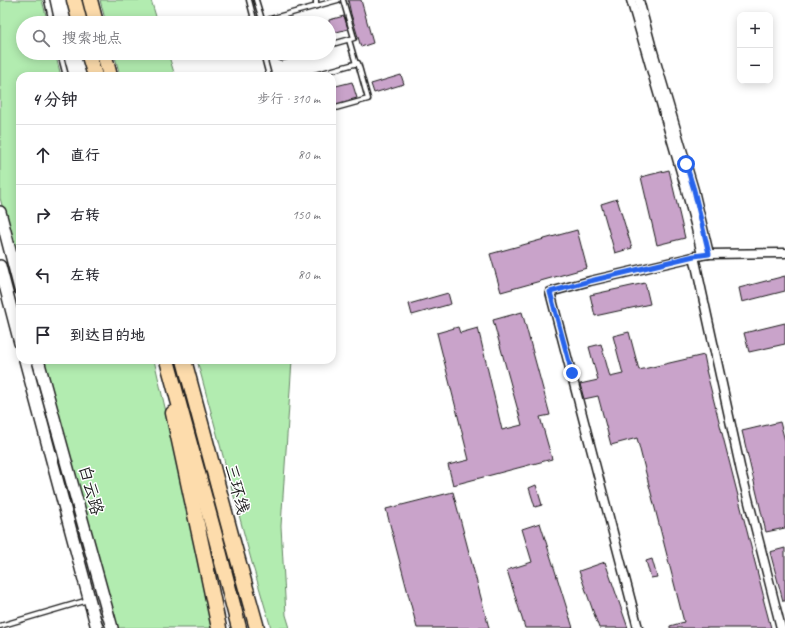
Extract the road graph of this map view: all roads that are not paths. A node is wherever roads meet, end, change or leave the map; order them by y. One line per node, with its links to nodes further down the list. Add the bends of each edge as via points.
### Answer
1 (47, 0): 12 (lane)
2 (74, 0): 13 (highway)
3 (90, 0): 14 (highway)
4 (249, 0): 15 (lane)
5 (256, 0): 16 (lane)
6 (316, 0): 11 (lane)
7 (338, 0): 11 (lane)
8 (343, 0): 18 (lane, via 354,38)
9 (631, 0): 33 (street, via 685,186)
10 (639, 0): 33 (street, via 694,190)
11 (316, 6): 17 (lane)
12 (50, 16)
13 (78, 16)
14 (94, 16)
15 (253, 16)
16 (261, 16)
17 (281, 16)
18 (349, 40): 19 (lane); 24 (lane)
19 (336, 43)
20 (62, 60): 25 (lane)
21 (90, 60): 26 (highway)
22 (106, 60): 27 (highway)
23 (265, 60): 28 (lane)
24 (356, 64): 29 (lane); 30 (lane, via 358,63 368,99)
25 (65, 72)
26 (94, 72)
27 (109, 72)
28 (268, 72)
29 (326, 72)
30 (336, 108)
31 (0, 212): 35 (street)
32 (785, 253): 33 (street)
33 (702, 255): 50 (street, via 550,292); 51 (street, via 741,471)
34 (0, 266): 36 (street)
35 (16, 274)
36 (16, 328)
37 (26, 364): 42 (street, 白云路)
38 (39, 364): 45 (street, 白云路)
39 (185, 364): 41 (highway, 三环线)
40 (169, 366): 46 (highway, via 173,416); 47 (highway, 三环线)
41 (233, 542): 48 (highway, 三环线); 49 (highway, via 247,565)
42 (89, 600): 43 (lane); 44 (street, 白云路)
43 (0, 626)
44 (97, 628)
45 (112, 628)
46 (219, 628)
47 (239, 628)
48 (257, 628)
49 (266, 628)
50 (638, 628)
51 (781, 628)

